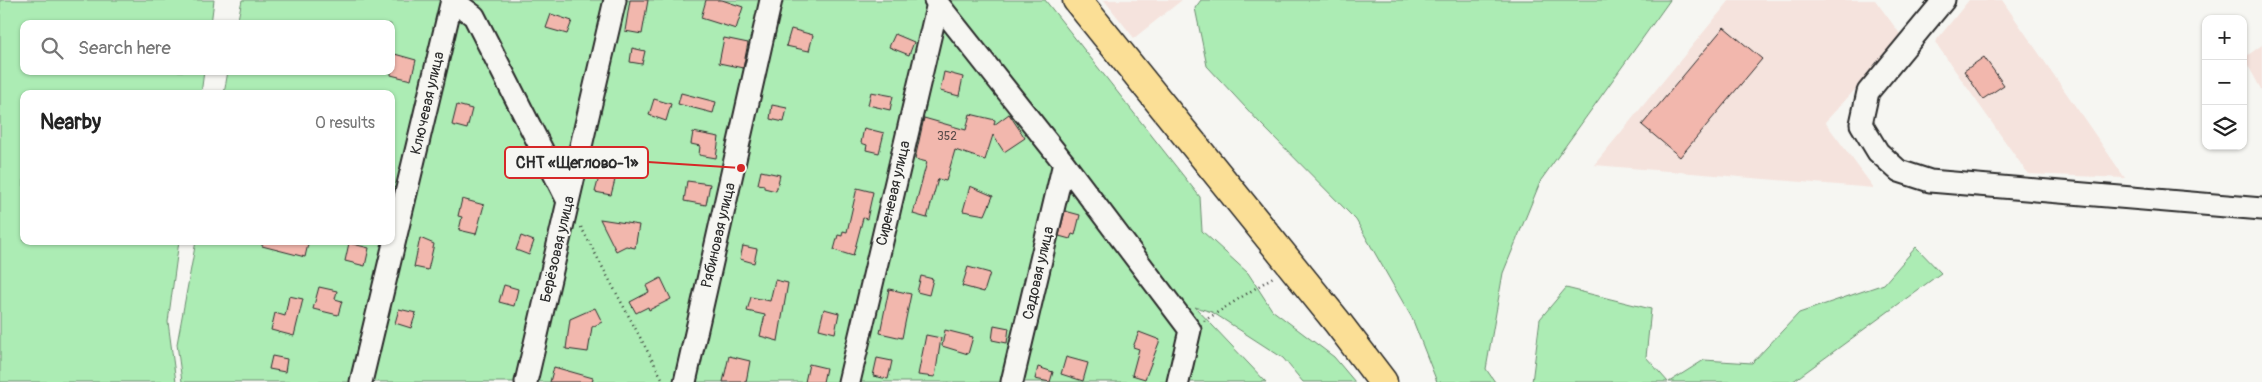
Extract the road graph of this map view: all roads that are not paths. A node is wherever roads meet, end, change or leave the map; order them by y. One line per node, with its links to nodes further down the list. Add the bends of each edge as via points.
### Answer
1 (452, 0): 8 (street, via 474,16); 10 (street, Ключевая улица)
2 (614, 0): 8 (street, Берёзовая улица)
3 (771, 0): 14 (street, Рябиновая улица)
4 (1077, 0): 18 (main road)
5 (1944, 0): 9 (street, via 1868,92 1861,124 1878,152 1899,171 1930,181)
6 (936, 2): 7 (street); 15 (street, Сиреневая улица)
7 (1064, 164): 16 (street, Садовая улица); 17 (street, via 1190,330)
8 (568, 201): 13 (street, Берёзовая улица)
9 (2262, 209)
10 (395, 239)
11 (394, 245): 12 (street, Ключевая улица)
12 (361, 382)
13 (526, 382)
14 (685, 382)
15 (849, 382)
16 (1012, 382)
17 (1178, 382)
18 (1382, 382)

